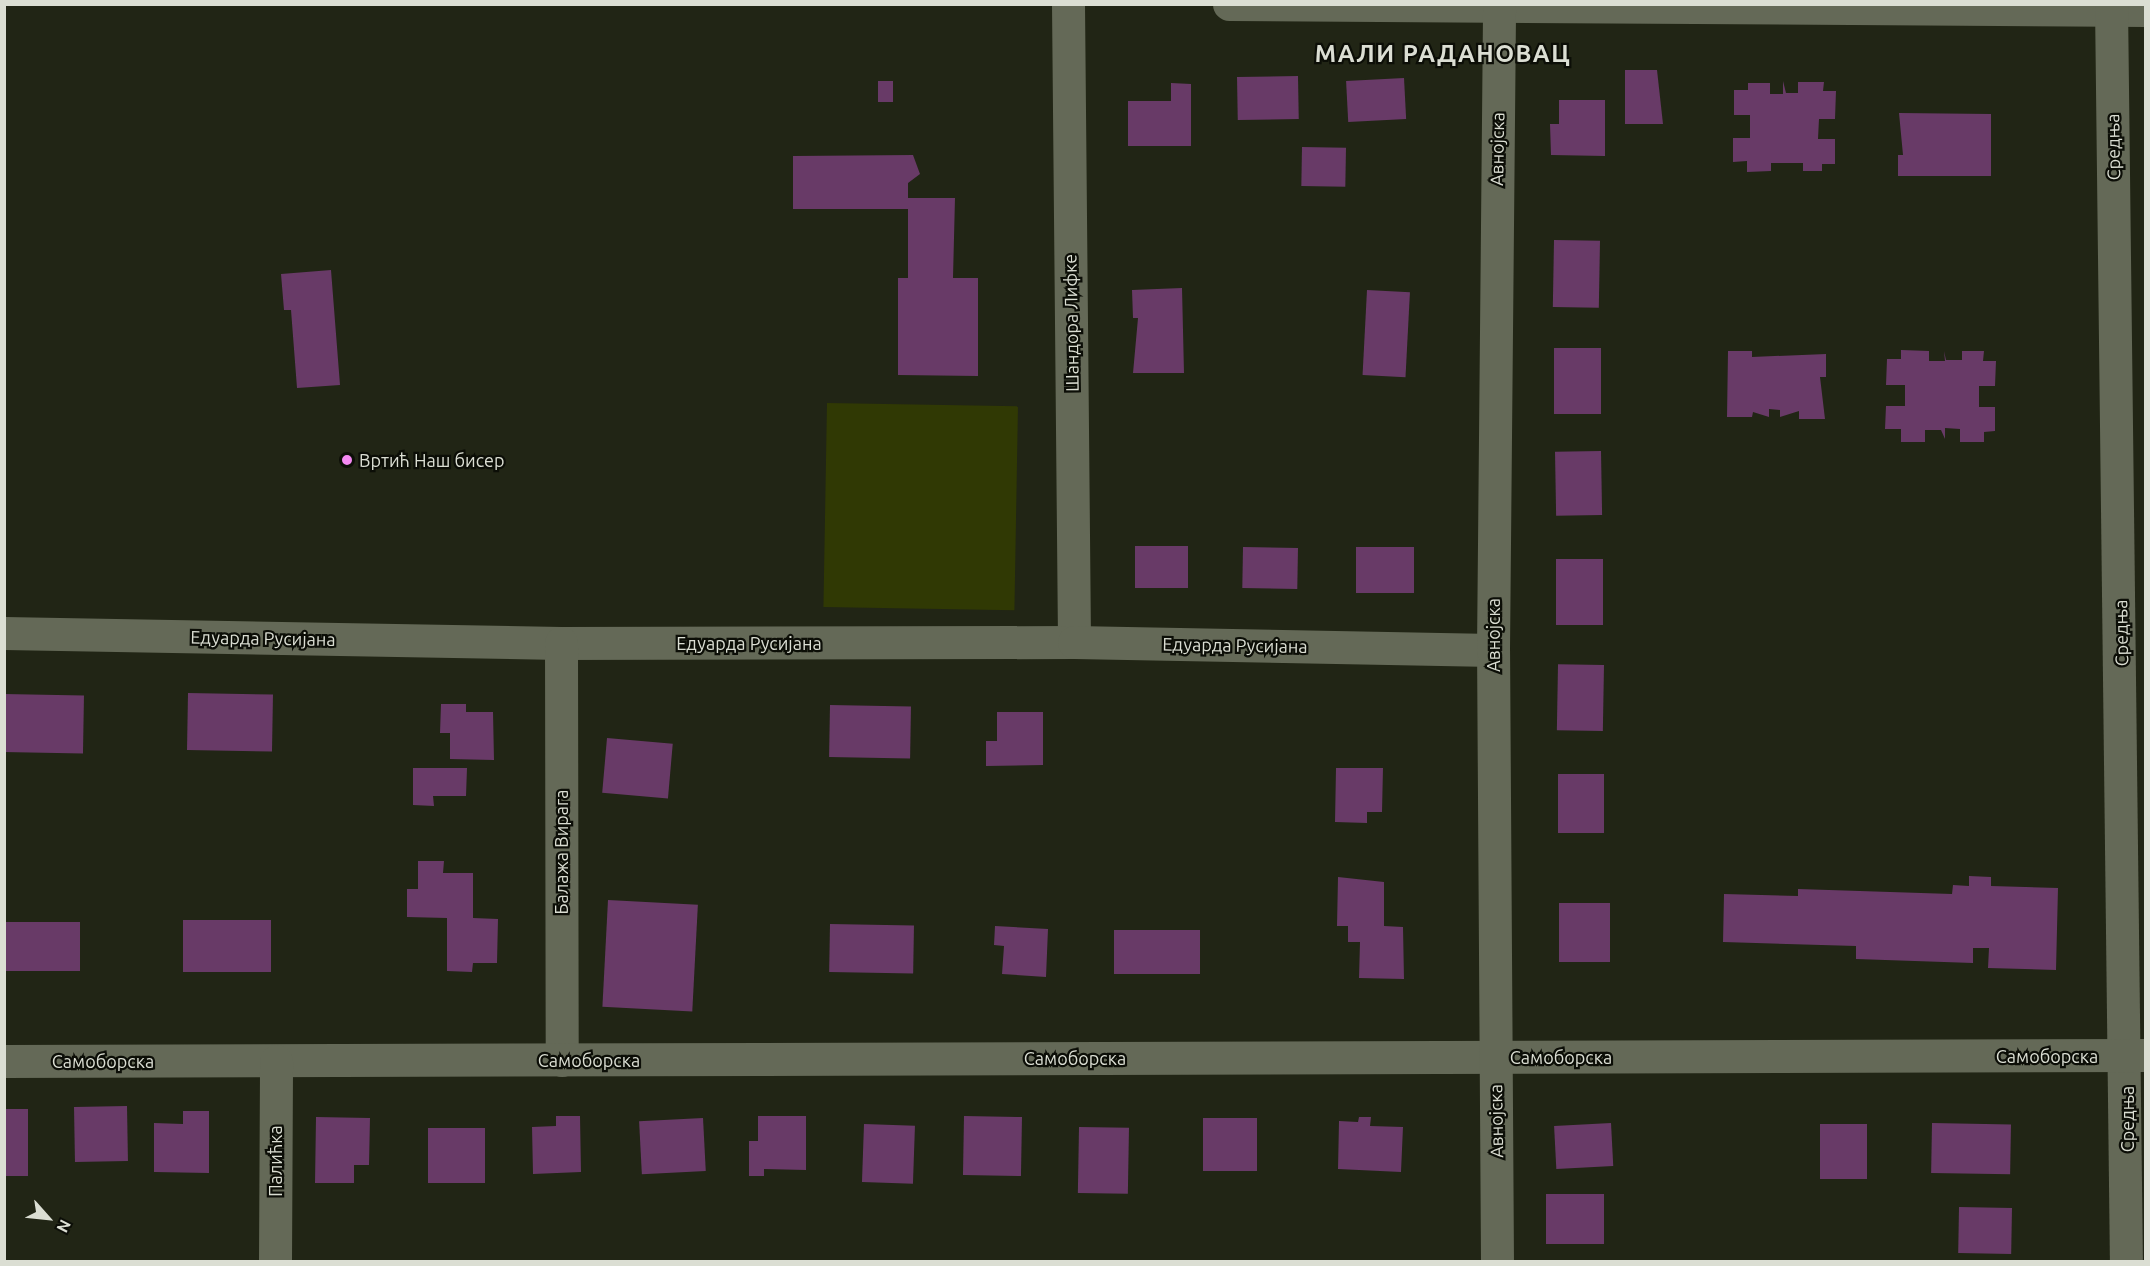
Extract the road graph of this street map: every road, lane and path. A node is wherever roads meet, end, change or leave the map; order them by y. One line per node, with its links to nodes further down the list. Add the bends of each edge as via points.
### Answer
1 (1068, 4): 7 (street, Шандора Лифке)
2 (1229, 4): 4 (street)
3 (2111, 7): 4 (street); 5 (street); 10 (street, Средња)
4 (1499, 9): 9 (street, Авнојска)
5 (2145, 10)
6 (4, 633): 8 (street, Едуарда Русијана)
7 (1074, 642): 8 (street, Едуарда Русијана); 9 (street, Едуарда Русијана)
8 (561, 643): 12 (street, Балажа Вирага)
9 (1493, 650): 11 (street, Авнојска)
10 (2136, 1055): 11 (street, Самоборска); 17 (street, Средња)
11 (1495, 1057): 12 (street, Самоборска); 16 (street, Авнојска)
12 (562, 1060): 14 (street, Самоборска)
13 (4, 1061): 14 (street, Самоборска)
14 (276, 1061): 15 (street, Палићка)
15 (275, 1262)
16 (1497, 1262)
17 (2126, 1262)

